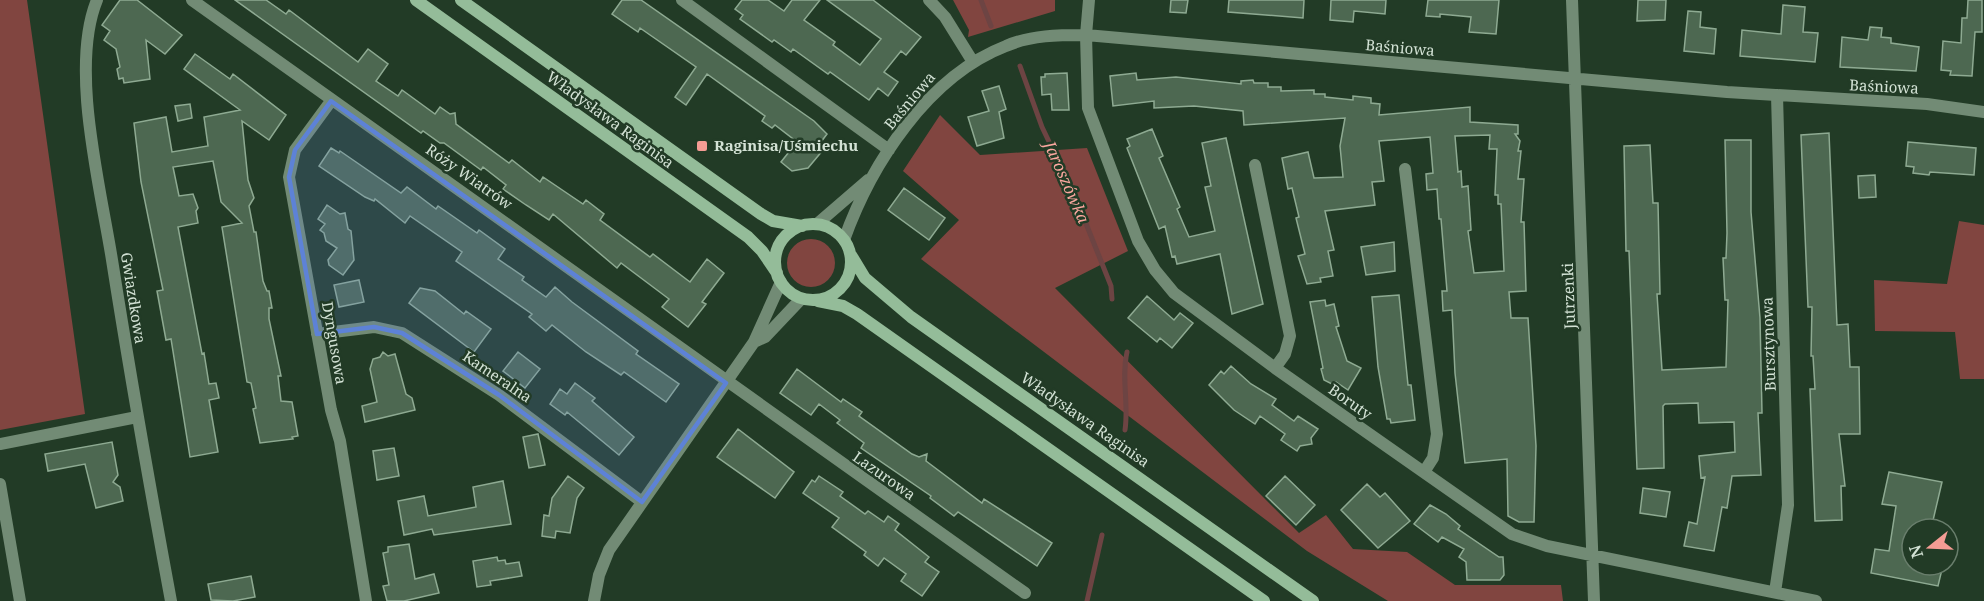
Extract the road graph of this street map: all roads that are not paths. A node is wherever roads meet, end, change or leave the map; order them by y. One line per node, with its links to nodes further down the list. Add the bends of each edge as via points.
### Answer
1 (97, 0): 30 (street, Gwiazdkowa, via 88,37 91,122)
2 (192, 0): 13 (street, Róży Wiatrów)
3 (416, 0): 23 (main road, Władysława Raginisa, via 748,237)
4 (461, 0): 20 (main road, Władysława Raginisa, via 761,214 773,221)
5 (682, 0): 15 (street)
6 (929, 0): 10 (street, via 945,17)
7 (1089, 0): 9 (street, Boruty)
8 (1572, 0): 11 (street, Jutrzenki)
9 (1086, 35): 10 (street, Baśniowa, via 1026,39); 11 (street, Baśniowa); 28 (street, Boruty, via 1088,108 1138,241 1174,293)
10 (973, 62): 15 (street, Baśniowa, via 932,94)
11 (1576, 78): 12 (street, Baśniowa); 35 (street, Jutrzenki)
12 (1777, 95): 14 (street, Baśniowa); 36 (street, Bursztynowa, via 1788,505)
13 (331, 101): 26 (street, Dyngusowa, via 296,150 289,177); 29 (street, Róży Wiatrów, via 466,192)
14 (1984, 111)
15 (890, 150): 18 (street, Baśniowa)
16 (1256, 165): 28 (street, via 1290,336 1285,354)
17 (1405, 169): 32 (street, via 1437,434 1433,458)
18 (871, 177): 19 (street, Baśniowa); 21 (street, Baśniowa)
19 (817, 224): 20 (main road); 21 (main road, via 837,232)
20 (802, 226): 23 (main road, via 782,241 776,256)
21 (844, 240): 22 (main road)
22 (851, 255): 25 (main road, via 850,273 842,289); 44 (main road, Władysława Raginisa, via 865,278 911,317)
23 (779, 278): 24 (main road); 27 (street)
24 (801, 299): 25 (main road); 27 (street, via 765,337)
25 (818, 301): 43 (main road, via 843,306 857,314)
26 (317, 334): 34 (street, Kameralna, via 374,327 402,333 499,395); 41 (street, Dyngusowa, via 340,441)
27 (754, 342): 29 (street)
28 (1275, 368): 32 (street, Boruty)
29 (726, 383): 34 (street); 37 (street, Lazurowa)
30 (137, 417): 31 (street); 40 (street, Gwiazdkowa)
31 (0, 444)
32 (1424, 472): 35 (street, Boruty, via 1512,534)
33 (0, 484): 39 (street)
34 (642, 502): 42 (street, via 609,550)
35 (1593, 556): 36 (street, Boruty); 38 (street, Jutrzenki)
36 (1775, 592): 45 (street, Boruty)
37 (1024, 593)
38 (1595, 598)
39 (20, 601)
40 (171, 601)
41 (366, 601)
42 (594, 601)
43 (1264, 601)
44 (1313, 601)
45 (1816, 601)

